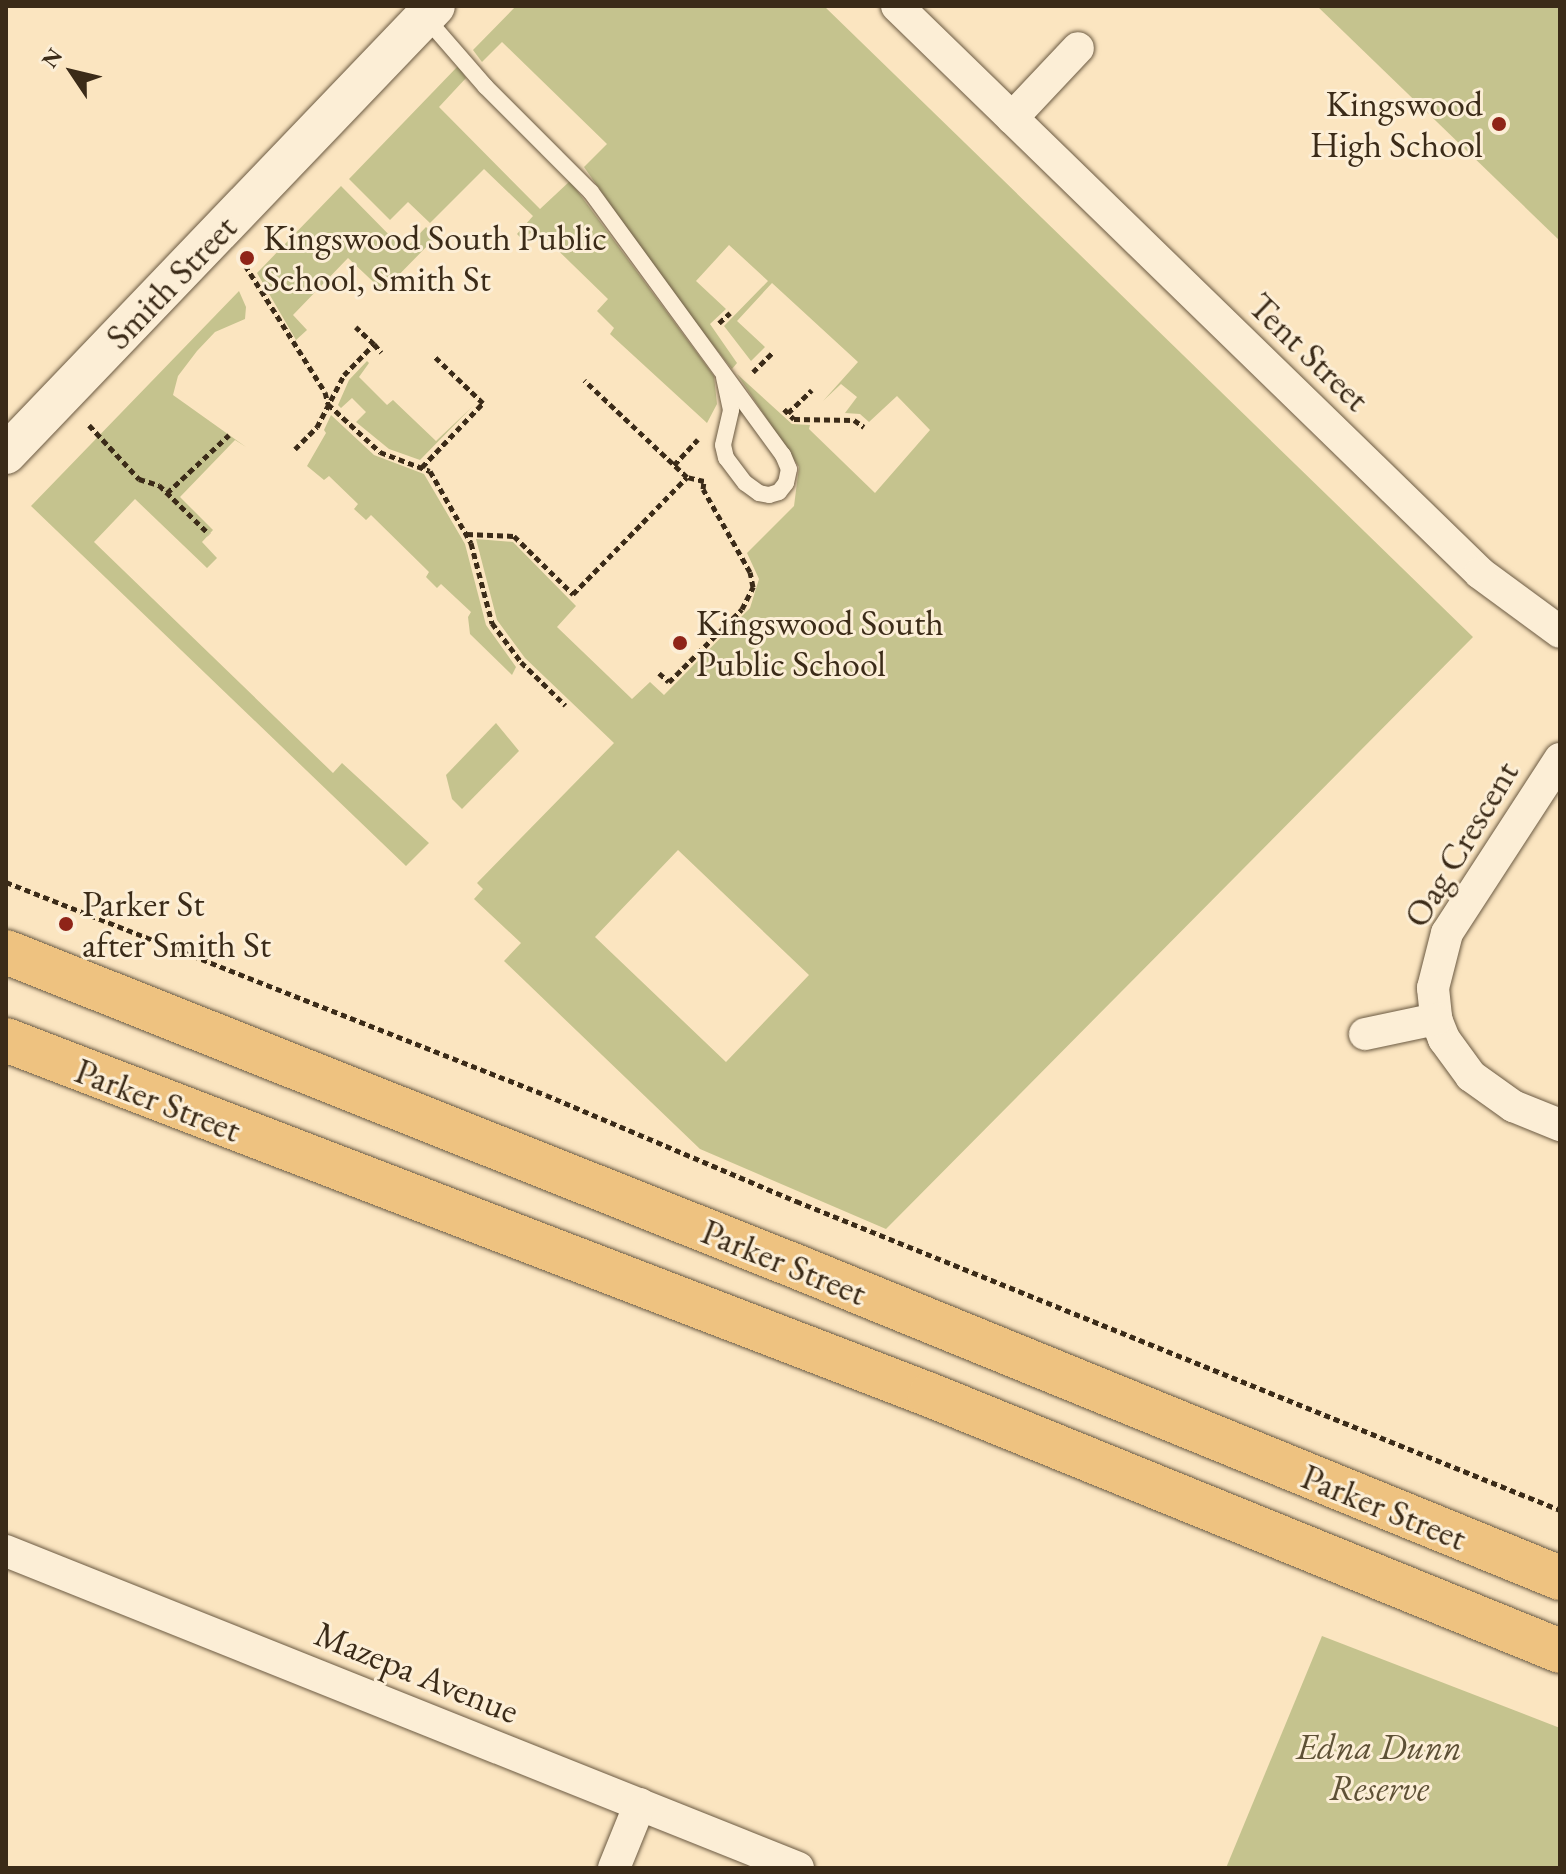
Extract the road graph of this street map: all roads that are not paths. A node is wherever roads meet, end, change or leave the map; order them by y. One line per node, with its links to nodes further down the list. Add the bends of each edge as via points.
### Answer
1 (897, 6): 4 (street, Tent Street)
2 (430, 12): 5 (lane, via 486,87 591,192); 6 (street, Smith Street)
3 (1078, 48): 4 (street)
4 (1012, 118): 7 (street, Tent Street, via 1480,573)
5 (724, 377): 5 (lane, via 783,455 789,469 779,492 759,493 726,458 723,445 731,410)
6 (6, 454)
7 (1560, 632)
8 (1560, 759): 10 (street, Oag Crescent, via 1447,933 1433,988)
9 (6, 952): 15 (highway, Parker Street)
10 (1436, 1019): 11 (street); 13 (street, Oag Crescent, via 1458,1062 1484,1087 1513,1106)
11 (1365, 1034)
12 (6, 1040): 16 (highway, Parker Street, via 930,1395)
13 (1560, 1125)
14 (6, 1551): 17 (street, Mazepa Avenue)
15 (1560, 1578)
16 (1560, 1651)
17 (640, 1804): 18 (street); 19 (street, Mazepa Avenue)
18 (614, 1868)
19 (798, 1868)

